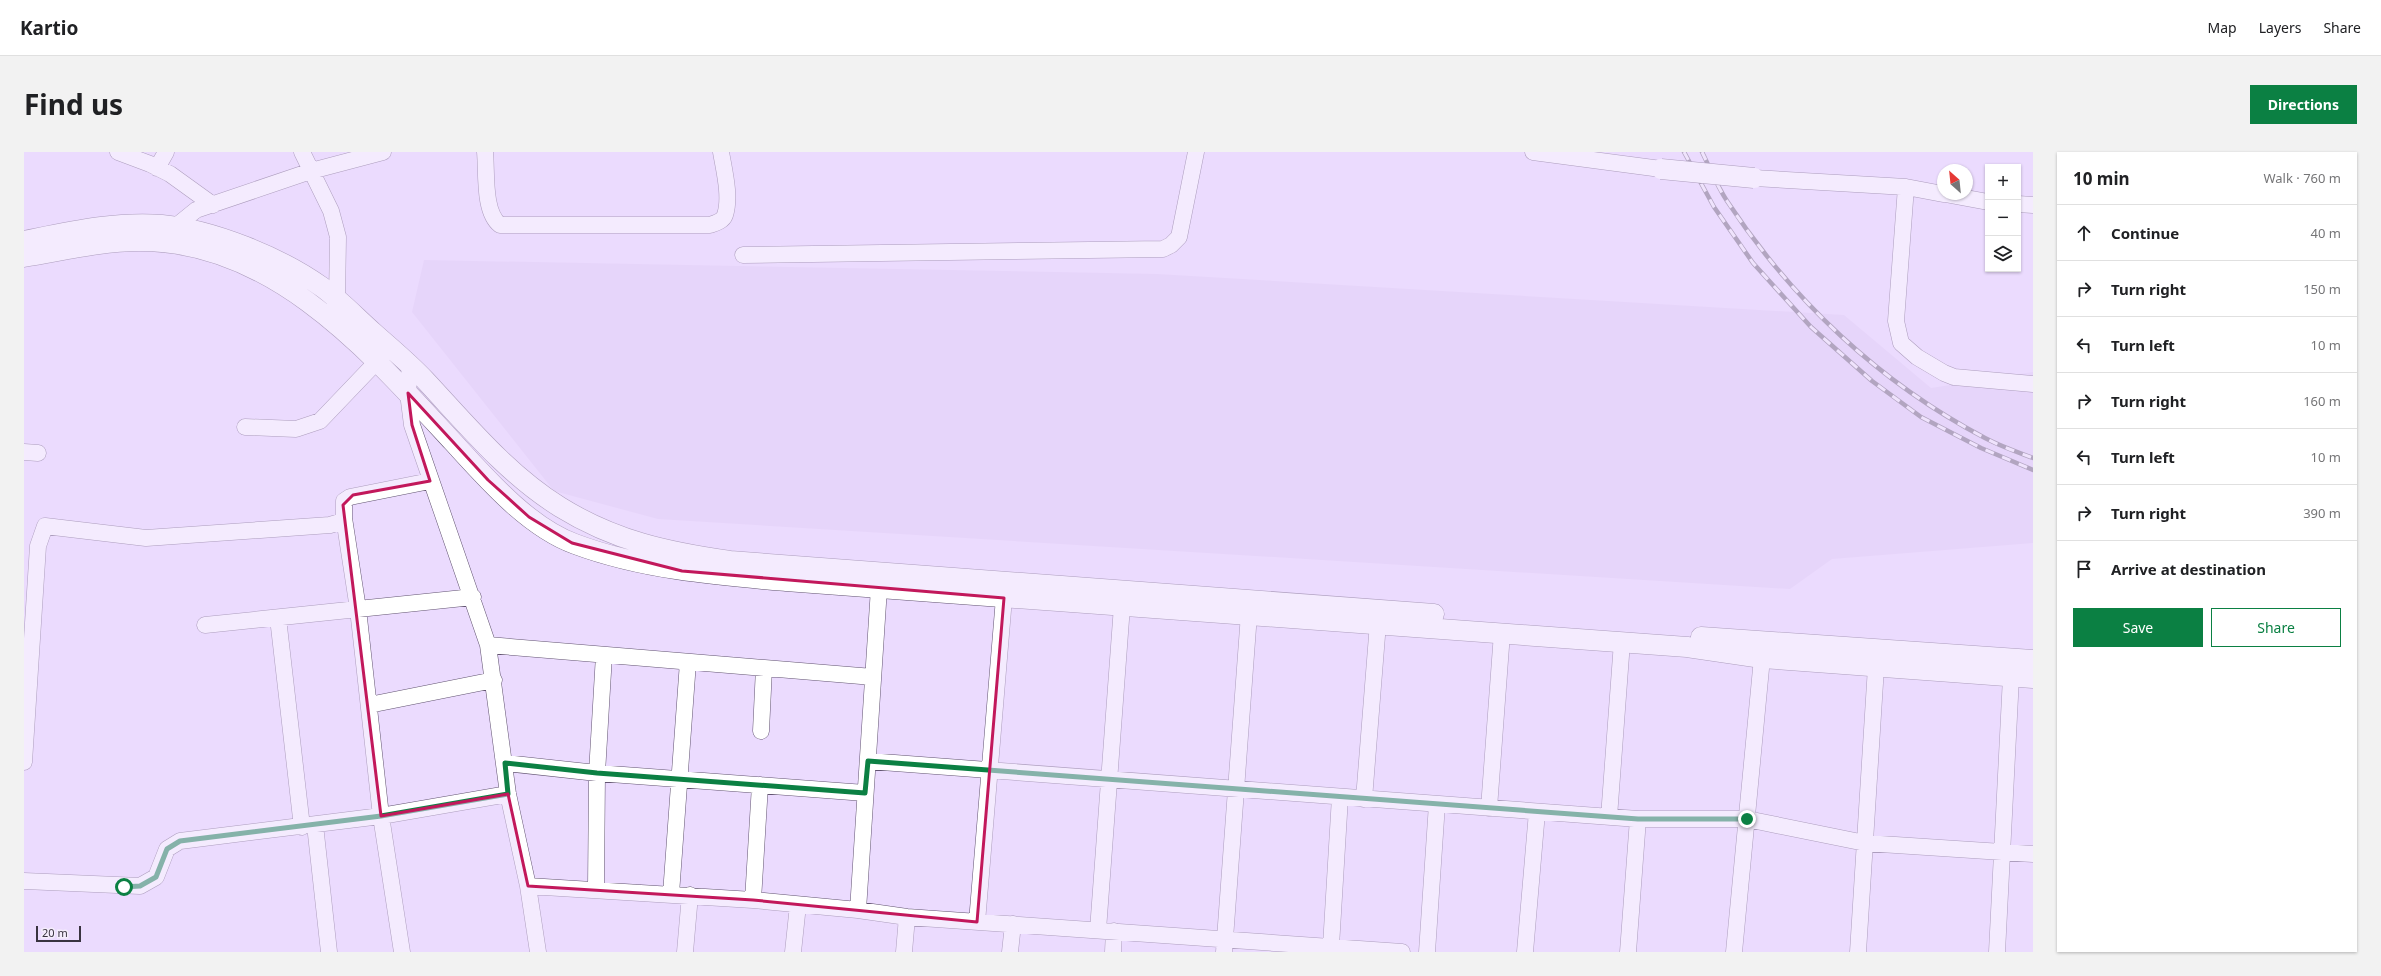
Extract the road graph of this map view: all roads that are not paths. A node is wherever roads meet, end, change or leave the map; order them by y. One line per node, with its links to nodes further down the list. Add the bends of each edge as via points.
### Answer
1 (118, 152): 9 (street)
2 (166, 152): 9 (street)
3 (302, 152): 11 (street)
4 (383, 152): 11 (street)
5 (485, 152): 6 (street, via 489,208 494,220 500,225 710,225 720,222 725,215 727,197)
6 (722, 152)
7 (1196, 152): 22 (street, via 1179,237 1171,245 1163,248)
8 (1533, 152): 10 (street)
9 (157, 168): 19 (street)
10 (1661, 169): 12 (street, bridge)
11 (311, 171): 19 (street); 24 (street, via 331,211 338,237)
12 (1754, 178): 13 (street)
13 (1906, 187): 14 (street); 29 (street, via 1896,321 1901,343 1917,357 1954,377)
14 (1937, 193)
15 (1973, 199): 16 (street)
16 (1985, 201)
17 (2021, 204): 18 (street)
18 (2033, 205)
19 (213, 206): 20 (street, via 196,210)
20 (171, 235): 21 (street, via 161,225 107,226); 23 (street); 24 (street, via 209,232 278,262 322,287); 25 (street, via 186,245 241,262 294,290)
21 (24, 241)
22 (743, 255)
23 (24, 257)
24 (337, 300): 25 (street); 26 (street)
25 (330, 319): 27 (street)
26 (390, 347): 27 (street); 28 (street)
27 (376, 362): 30 (street); 31 (street, via 320,421 296,429)
28 (410, 364): 30 (street); 49 (street, via 487,446 526,483 560,507 619,538 674,553 730,561)
29 (2033, 384)
30 (408, 393): 32 (street, via 412,426); 35 (street, via 494,486 529,517 572,543 682,571)
31 (245, 427)
32 (430, 481): 33 (street, via 350,497 344,501); 36 (street)
33 (344, 518): 34 (street, via 330,525 146,538 45,526); 39 (street)
34 (30, 580): 60 (street)
35 (879, 588): 37 (street); 53 (street)
36 (473, 597): 39 (street); 46 (street)
37 (1004, 598): 38 (street); 62 (street)
38 (1122, 606): 40 (street); 65 (street)
39 (358, 610): 41 (street); 57 (street)
40 (1249, 614): 42 (street); 67 (street)
41 (278, 618): 43 (street); 79 (street)
42 (1378, 623): 44 (street); 71 (street)
43 (205, 625)
44 (1502, 633): 45 (street); 73 (street)
45 (1622, 642): 48 (street, via 1687,647); 76 (street)
46 (488, 645): 47 (street); 56 (street)
47 (604, 655): 50 (street); 63 (street)
48 (1762, 658): 51 (street); 78 (street)
49 (2033, 660)
50 (688, 662): 52 (street); 64 (street)
51 (1876, 667): 54 (street); 80 (street)
52 (764, 668): 53 (street); 58 (street)
53 (873, 677): 59 (street)
54 (2011, 677): 55 (street); 81 (street)
55 (2033, 678)
56 (494, 680): 57 (street); 61 (street)
57 (369, 705): 75 (street)
58 (761, 731)
59 (868, 761): 62 (street); 68 (street)
60 (24, 762)
61 (505, 763): 63 (street); 69 (street)
62 (990, 770): 65 (street); 92 (street)
63 (597, 773): 64 (street); 85 (street)
64 (679, 779): 66 (street); 86 (street)
65 (1109, 779): 67 (street); 94 (street)
66 (760, 785): 68 (street); 88 (street)
67 (1236, 789): 70 (street); 95 (street)
68 (865, 793): 90 (street)
69 (508, 794): 75 (street); 84 (street)
70 (1340, 797): 71 (street); 96 (street)
71 (1364, 799): 72 (street)
72 (1437, 804): 73 (street); 106 (street)
73 (1489, 808): 74 (street)
74 (1537, 812): 76 (street); 107 (street)
75 (381, 816): 79 (street); 98 (street)
76 (1609, 817): 77 (street)
77 (1638, 819): 78 (street); 108 (street)
78 (1747, 819): 80 (street); 109 (street)
79 (309, 826): 83 (street, via 176,842 167,849 156,877 140,886); 97 (street)
80 (1864, 843): 81 (street); 110 (street)
81 (2002, 852): 82 (street); 111 (street)
82 (2033, 854)
83 (24, 881)
84 (528, 886): 85 (street); 99 (street)
85 (596, 888): 86 (street)
86 (671, 894): 87 (street)
87 (690, 895): 88 (street); 100 (street)
88 (753, 900): 89 (street)
89 (798, 905): 90 (street); 101 (street)
90 (858, 910): 91 (street)
91 (907, 917): 92 (street); 102 (street)
92 (977, 922): 93 (street)
93 (1013, 924): 94 (street); 103 (street)
94 (1106, 930): 95 (street); 104 (street)
95 (1225, 945): 96 (street)
96 (1318, 949): 105 (street)
97 (329, 952)
98 (402, 952)
99 (538, 952)
100 (685, 952)
101 (793, 952)
102 (904, 952)
103 (1010, 952)
104 (1112, 952)
105 (1402, 952)
106 (1427, 952)
107 (1525, 952)
108 (1628, 952)
109 (1734, 952)
110 (1858, 952)
111 (1997, 952)

